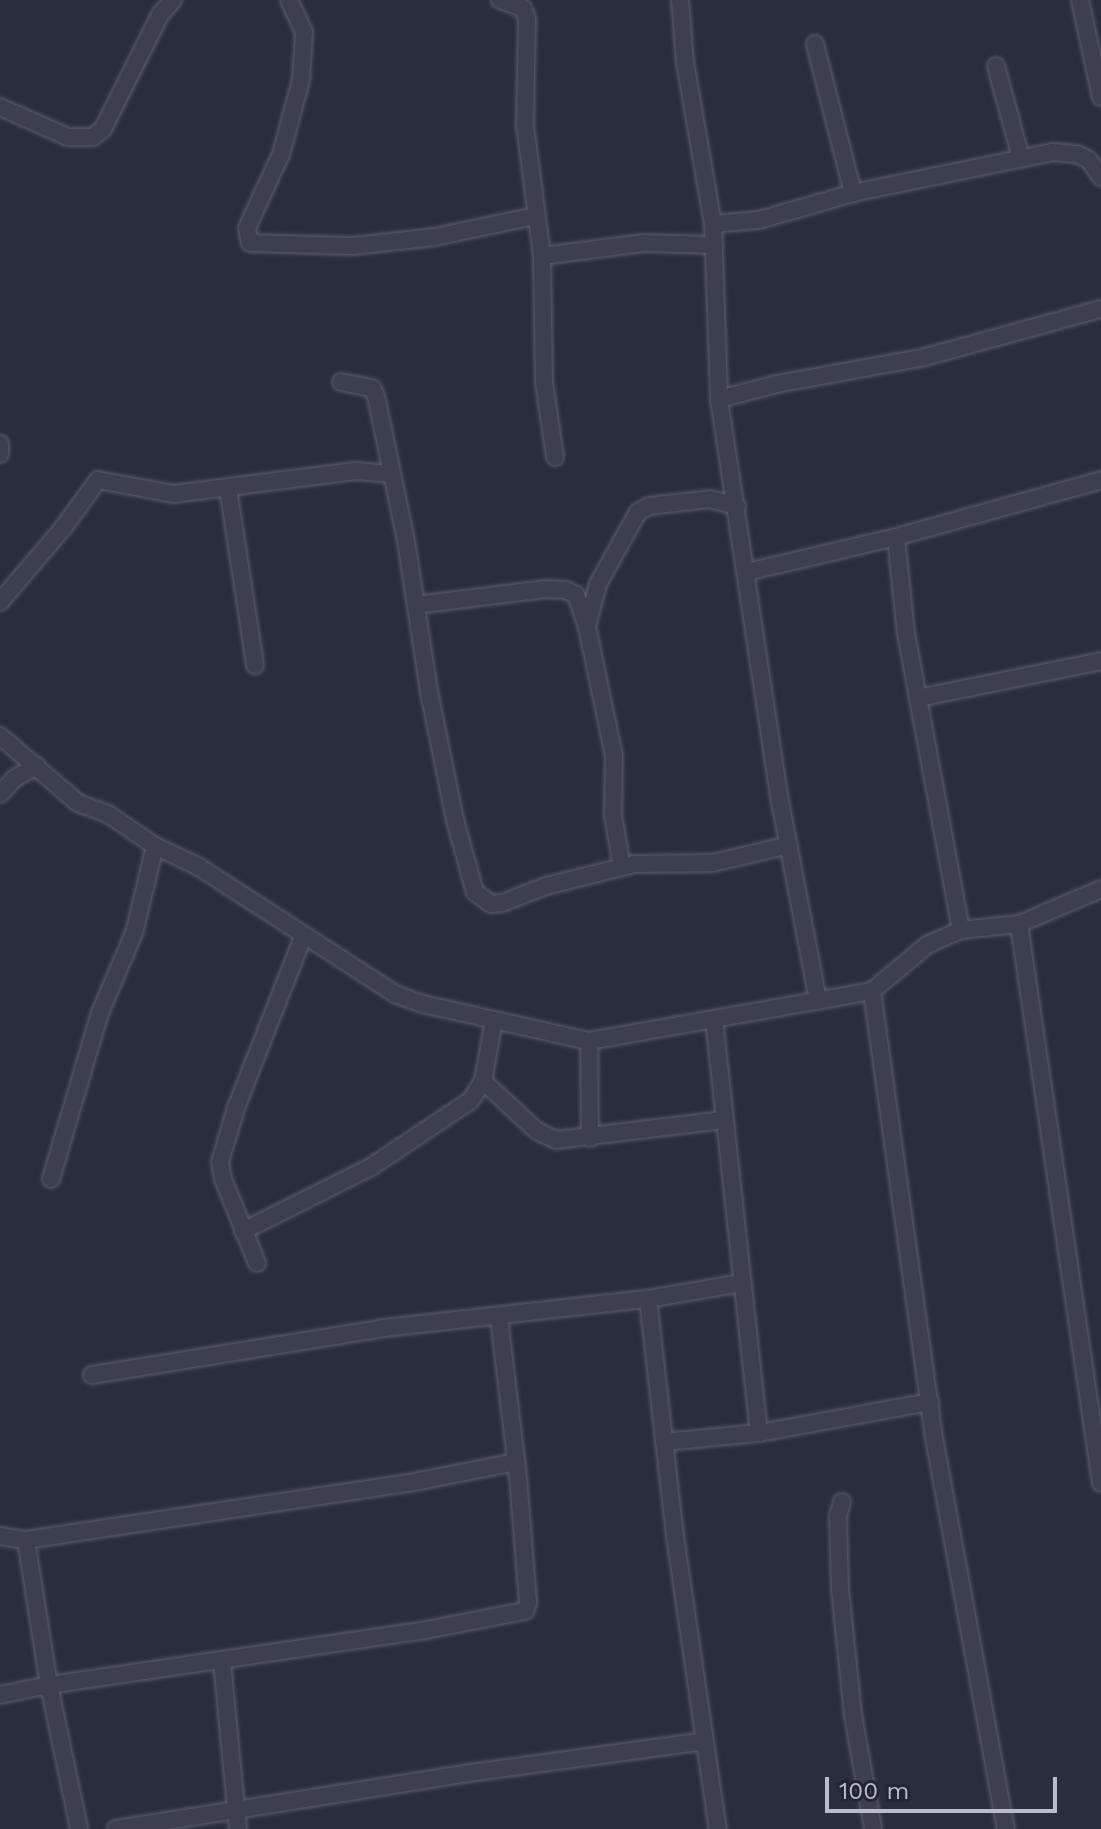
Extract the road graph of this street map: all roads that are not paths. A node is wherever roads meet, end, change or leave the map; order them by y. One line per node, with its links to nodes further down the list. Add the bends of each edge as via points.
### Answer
1 (173, 0): 9 (street, via 160,15 103,129 93,137 68,137)
2 (289, 0): 13 (street, via 304,32 301,80 281,154 247,228 250,243 353,246 435,237)
3 (500, 0): 13 (street, via 523,8 527,19 525,125)
4 (680, 0): 14 (street, via 685,62)
5 (1080, 0): 8 (street)
6 (815, 44): 12 (street)
7 (996, 66): 10 (street)
8 (1101, 97)
9 (0, 107)
10 (1021, 158): 11 (street, via 1077,154); 12 (street)
11 (1101, 177)
12 (853, 193): 14 (street, via 759,220)
13 (535, 216): 16 (street)
14 (713, 224): 15 (street)
15 (714, 245): 16 (street, via 643,243); 19 (street)
16 (542, 256): 22 (street, via 544,382)
17 (1101, 309): 19 (street, via 925,357)
18 (341, 382): 23 (street, via 372,388)
19 (719, 399): 25 (street)
20 (0, 444): 21 (street)
21 (0, 454)
22 (555, 457)
23 (389, 474): 26 (street, via 356,471); 32 (street)
24 (1101, 480): 29 (street)
25 (734, 483): 27 (street); 28 (street)
26 (228, 488): 31 (street, via 162,493 98,480); 35 (street)
27 (710, 499): 28 (street); 33 (street, via 638,512 598,584)
28 (737, 506): 30 (street)
29 (896, 537): 30 (street); 36 (street)
30 (747, 572): 40 (street)
31 (0, 602)
32 (416, 605): 33 (street, via 558,589 576,595); 42 (street, via 452,805 475,892 491,904 502,903)
33 (587, 627): 42 (street, via 614,756 613,815)
34 (1101, 661): 36 (street)
35 (255, 665)
36 (918, 698): 45 (street)
37 (0, 736): 38 (street)
38 (37, 766): 39 (street); 41 (street, via 78,803 124,823)
39 (0, 794)
40 (789, 845): 42 (street, via 713,863); 48 (street)
41 (155, 846): 46 (street, via 199,867); 55 (street, via 134,933 100,1013)
42 (622, 867)
43 (1101, 889): 44 (street)
44 (1019, 924): 45 (street); 66 (street)
45 (961, 930): 47 (street, via 927,945)
46 (303, 937): 50 (street, via 395,994); 56 (street, via 223,1146 221,1171)
47 (872, 991): 48 (street); 62 (street)
48 (818, 1000): 49 (street)
49 (714, 1019): 51 (street); 53 (street)
50 (494, 1020): 51 (street); 52 (street)
51 (589, 1041): 54 (street)
52 (483, 1081): 54 (street, via 546,1136); 56 (street, via 466,1105 371,1167)
53 (724, 1120): 54 (street); 58 (street)
54 (590, 1138)
55 (51, 1179)
56 (243, 1231): 57 (street)
57 (257, 1263)
58 (742, 1283): 59 (street); 63 (street)
59 (648, 1299): 60 (street); 64 (street)
60 (499, 1317): 61 (street, via 384,1328); 65 (street)
61 (92, 1375)
62 (930, 1402): 63 (street); 80 (street)
63 (759, 1433): 64 (street)
64 (664, 1442): 73 (street)
65 (516, 1462): 69 (street); 70 (street, via 525,1611)
66 (1101, 1483)
67 (842, 1502): 79 (street, via 840,1589 853,1715)
68 (0, 1536): 69 (street)
69 (26, 1540): 71 (street)
70 (222, 1662): 71 (street); 74 (street)
71 (49, 1685): 72 (street); 75 (street)
72 (0, 1695)
73 (705, 1741): 74 (street); 78 (street)
74 (234, 1810): 76 (street); 77 (street)
75 (79, 1829)
76 (116, 1829)
77 (238, 1829)
78 (718, 1829)
79 (873, 1829)
80 (1006, 1829)

